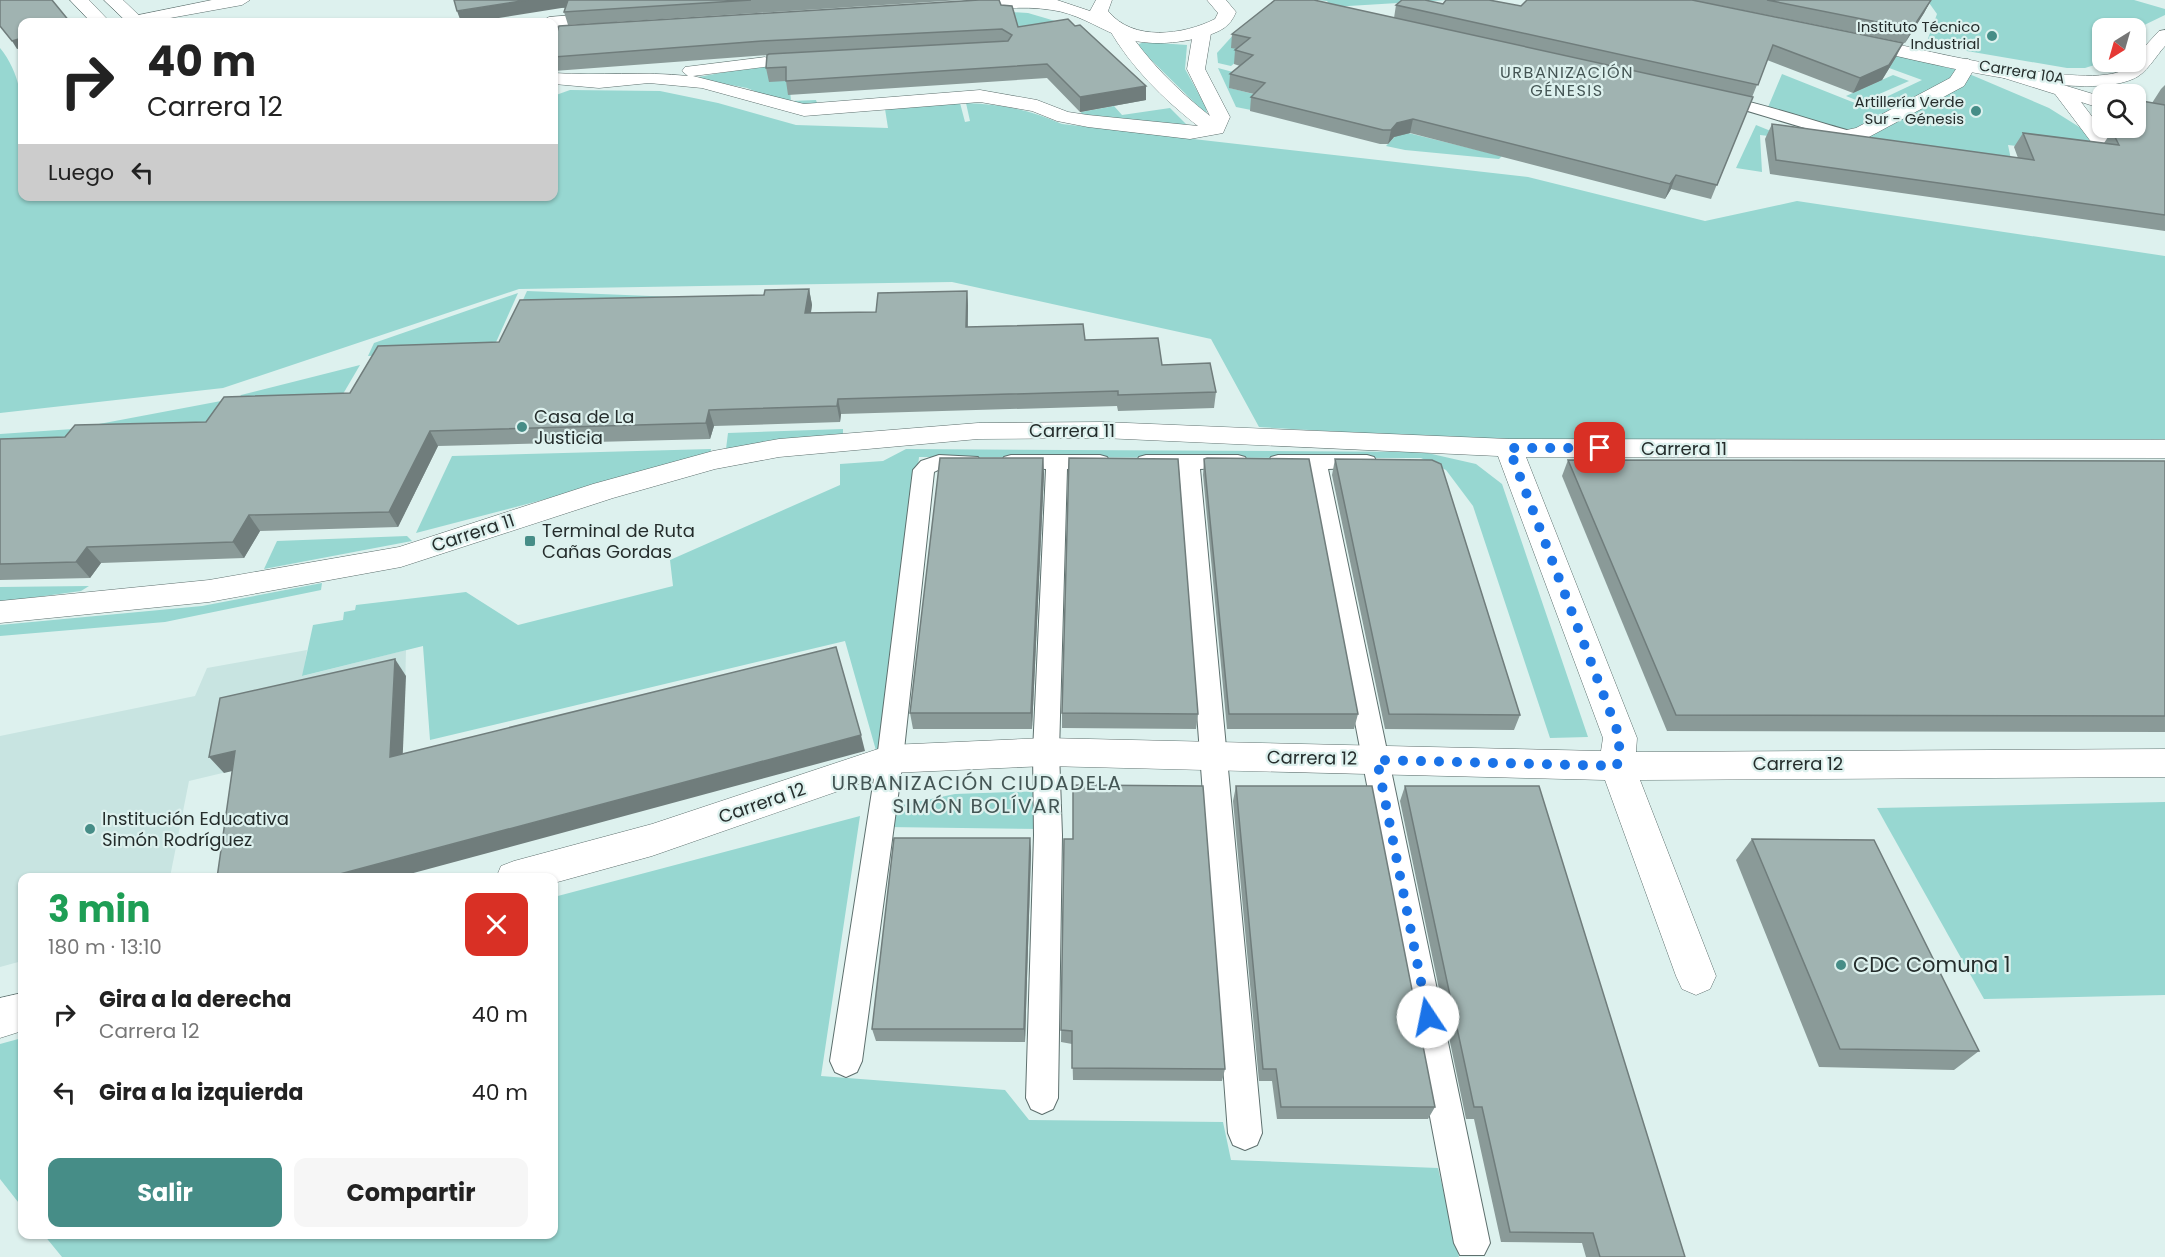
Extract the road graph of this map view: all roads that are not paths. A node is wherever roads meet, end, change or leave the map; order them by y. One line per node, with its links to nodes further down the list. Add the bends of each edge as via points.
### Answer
1 (79, 0): 9 (street)
2 (113, 0): 10 (street)
3 (242, 0): 11 (street)
4 (1106, 0): 13 (street, via 1099,11)
5 (1244, 0): 7 (street)
6 (1025, 1): 8 (street); 13 (street, via 1056,5)
7 (1221, 6): 15 (street, via 1223,22)
8 (944, 8)
9 (97, 18)
10 (130, 18)
11 (154, 18)
12 (558, 22): 14 (street, via 627,22)
13 (1111, 25): 15 (street, via 1139,36 1164,38); 26 (street, via 1126,46 1197,117)
14 (558, 32)
15 (1202, 33): 26 (street, via 1196,69 1220,117)
16 (2165, 35): 20 (street, Carrera 10A, via 2128,74 2107,80 2072,80)
17 (1834, 36): 19 (street, Carrera 10A)
18 (770, 62): 21 (street)
19 (1968, 64): 20 (street, Carrera 10A); 28 (street, via 1957,82 1860,134)
20 (1990, 68): 23 (street)
21 (649, 77): 22 (street, via 599,82); 26 (street, via 736,90 804,110 980,96 1037,106 1064,117 1190,133)
22 (558, 79)
23 (2063, 92): 25 (street); 27 (street)
24 (1708, 96): 28 (street)
25 (2092, 100)
26 (1216, 129)
27 (2092, 129)
28 (1849, 135)
29 (1509, 448): 30 (street, Carrera 11); 35 (street, Carrera 11, via 1103,430 978,431 779,448 713,460 603,491 401,557 209,591); 41 (street, via 1620,738)
30 (2165, 449)
31 (1057, 462): 32 (street); 36 (street); 38 (street, via 938,462 924,470)
32 (1189, 462): 33 (street); 37 (street)
33 (1316, 462): 34 (street, via 1421,462); 39 (street)
34 (1432, 467)
35 (0, 612)
36 (1046, 752): 37 (street, Carrera 12); 38 (street, Carrera 12); 47 (street)
37 (1214, 756): 39 (street, Carrera 12); 48 (street)
38 (890, 759): 42 (street, Carrera 12, via 652,840); 46 (street)
39 (1377, 760): 41 (street, Carrera 12); 49 (street)
40 (2165, 763): 41 (street, Carrera 12)
41 (1617, 766): 43 (street)
42 (532, 873)
43 (1696, 976)
44 (18, 1013): 45 (street)
45 (0, 1018)
46 (846, 1061)
47 (1042, 1098)
48 (1245, 1133)
49 (1472, 1244)

